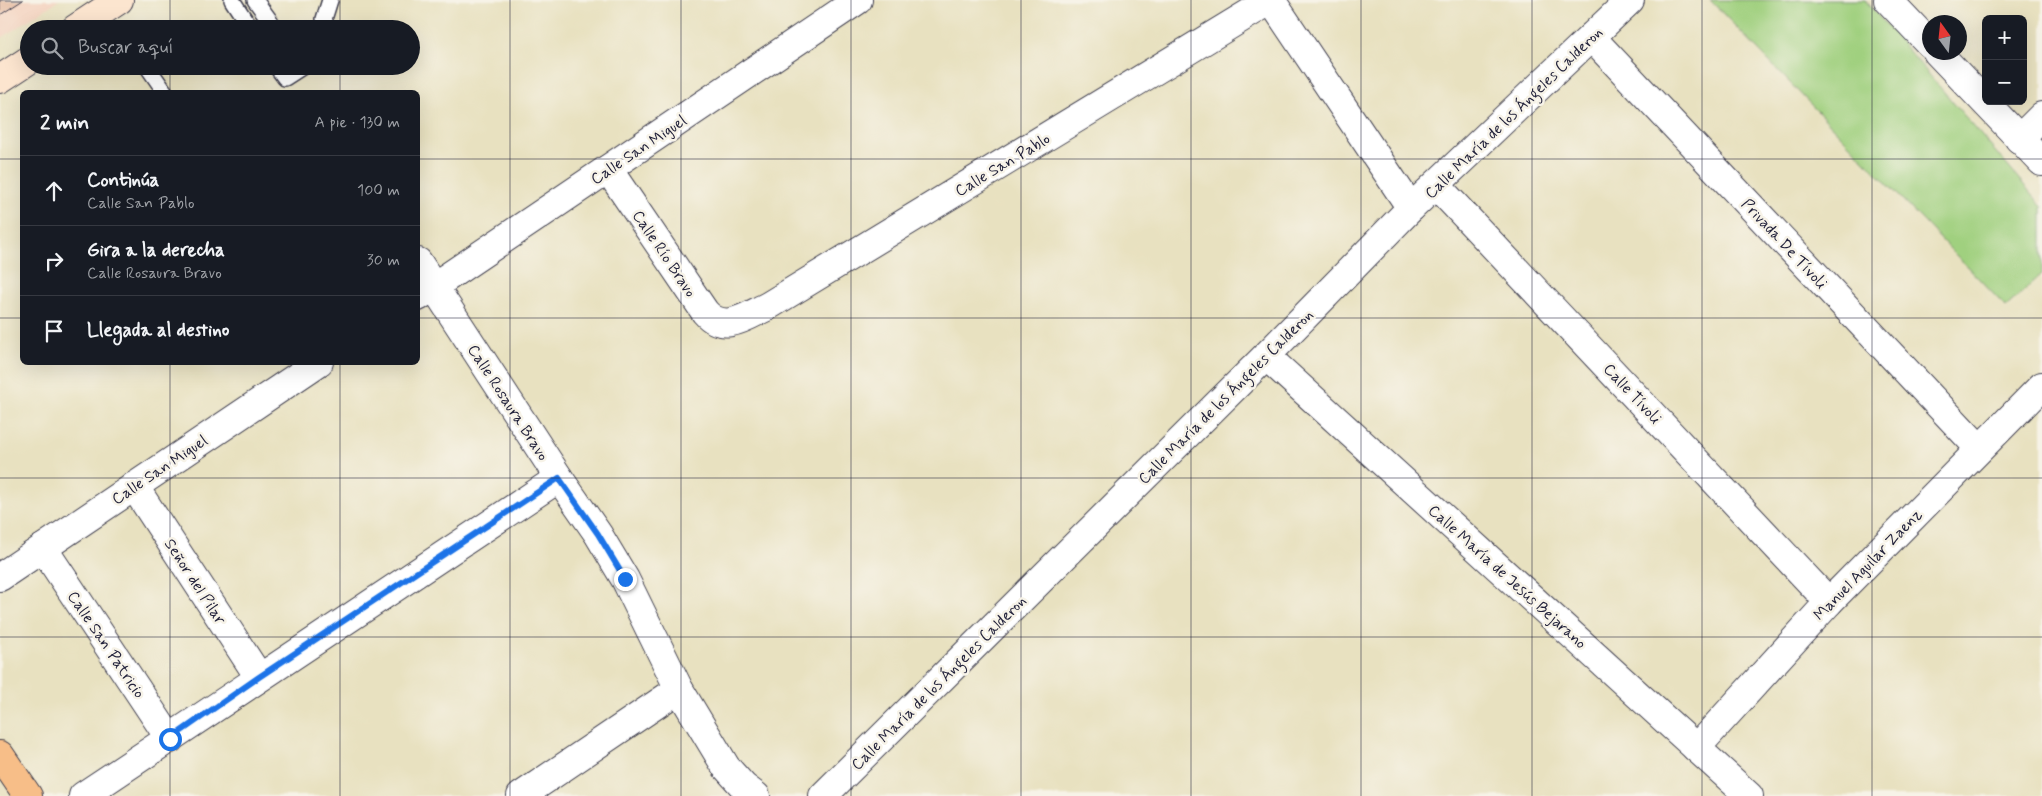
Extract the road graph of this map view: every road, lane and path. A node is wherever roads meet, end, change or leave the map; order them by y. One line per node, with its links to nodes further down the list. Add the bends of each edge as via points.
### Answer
1 (119, 0): 9 (street)
2 (232, 0): 10 (lane)
3 (255, 0): 11 (lane)
4 (330, 0): 12 (lane)
5 (858, 0): 23 (street, Calle San Miguel)
6 (1271, 0): 25 (street); 28 (street, Calle San Pablo, via 768,306)
7 (1630, 0): 14 (street, Calle María de los Ángeles Calderon)
8 (1893, 2): 13 (street)
9 (89, 20)
10 (245, 20)
11 (269, 20)
12 (324, 20)
13 (1922, 35)
14 (1591, 38): 24 (street, Calle María de los Ángeles Calderon); 32 (street, Privada De Tívoli)
15 (1945, 60): 21 (street)
16 (20, 66): 18 (street)
17 (153, 75): 19 (lane)
18 (0, 79)
19 (164, 90)
20 (2042, 116): 21 (street)
21 (2019, 139): 22 (street)
22 (2042, 162)
23 (608, 169): 27 (street, Calle San Miguel); 28 (street, Calle Río Bravo, via 705,312 712,320)
24 (1436, 185): 25 (street, Calle María de los Ángeles Calderon); 37 (street, Calle Tívoli)
25 (1411, 208): 29 (street, Calle María de los Ángeles Calderon)
26 (420, 270): 27 (street, Calle Rosaura Bravo)
27 (426, 292): 33 (street, Calle Rosaura Bravo)
28 (730, 322)
29 (1266, 356): 41 (street, Calle María de Jesús Bejarano); 47 (street, Calle María de los Ángeles Calderon)
30 (315, 365): 34 (street, Calle San Miguel)
31 (2042, 386): 32 (street, Manuel Aguilar Zaenz)
32 (1979, 448): 37 (street, Manuel Aguilar Zaenz)
33 (559, 478): 38 (street); 39 (street, Calle Rosaura Bravo, via 625,579)
34 (134, 486): 35 (street, Calle San Miguel); 38 (street, Señor del Pilar)
35 (43, 548): 36 (street, Calle San Miguel); 40 (street, Calle San Patricio)
36 (0, 577)
37 (1829, 602): 41 (street, Manuel Aguilar Zaenz)
38 (259, 677): 40 (street)
39 (679, 689): 45 (street); 46 (street, Calle Rosaura Bravo, via 726,767)
40 (170, 739): 44 (street)
41 (1696, 748): 48 (street, Calle María de Jesús Bejarano)
42 (0, 755): 43 (main road)
43 (28, 796)
44 (83, 796)
45 (521, 796)
46 (756, 796)
47 (823, 796)
48 (1749, 796)

